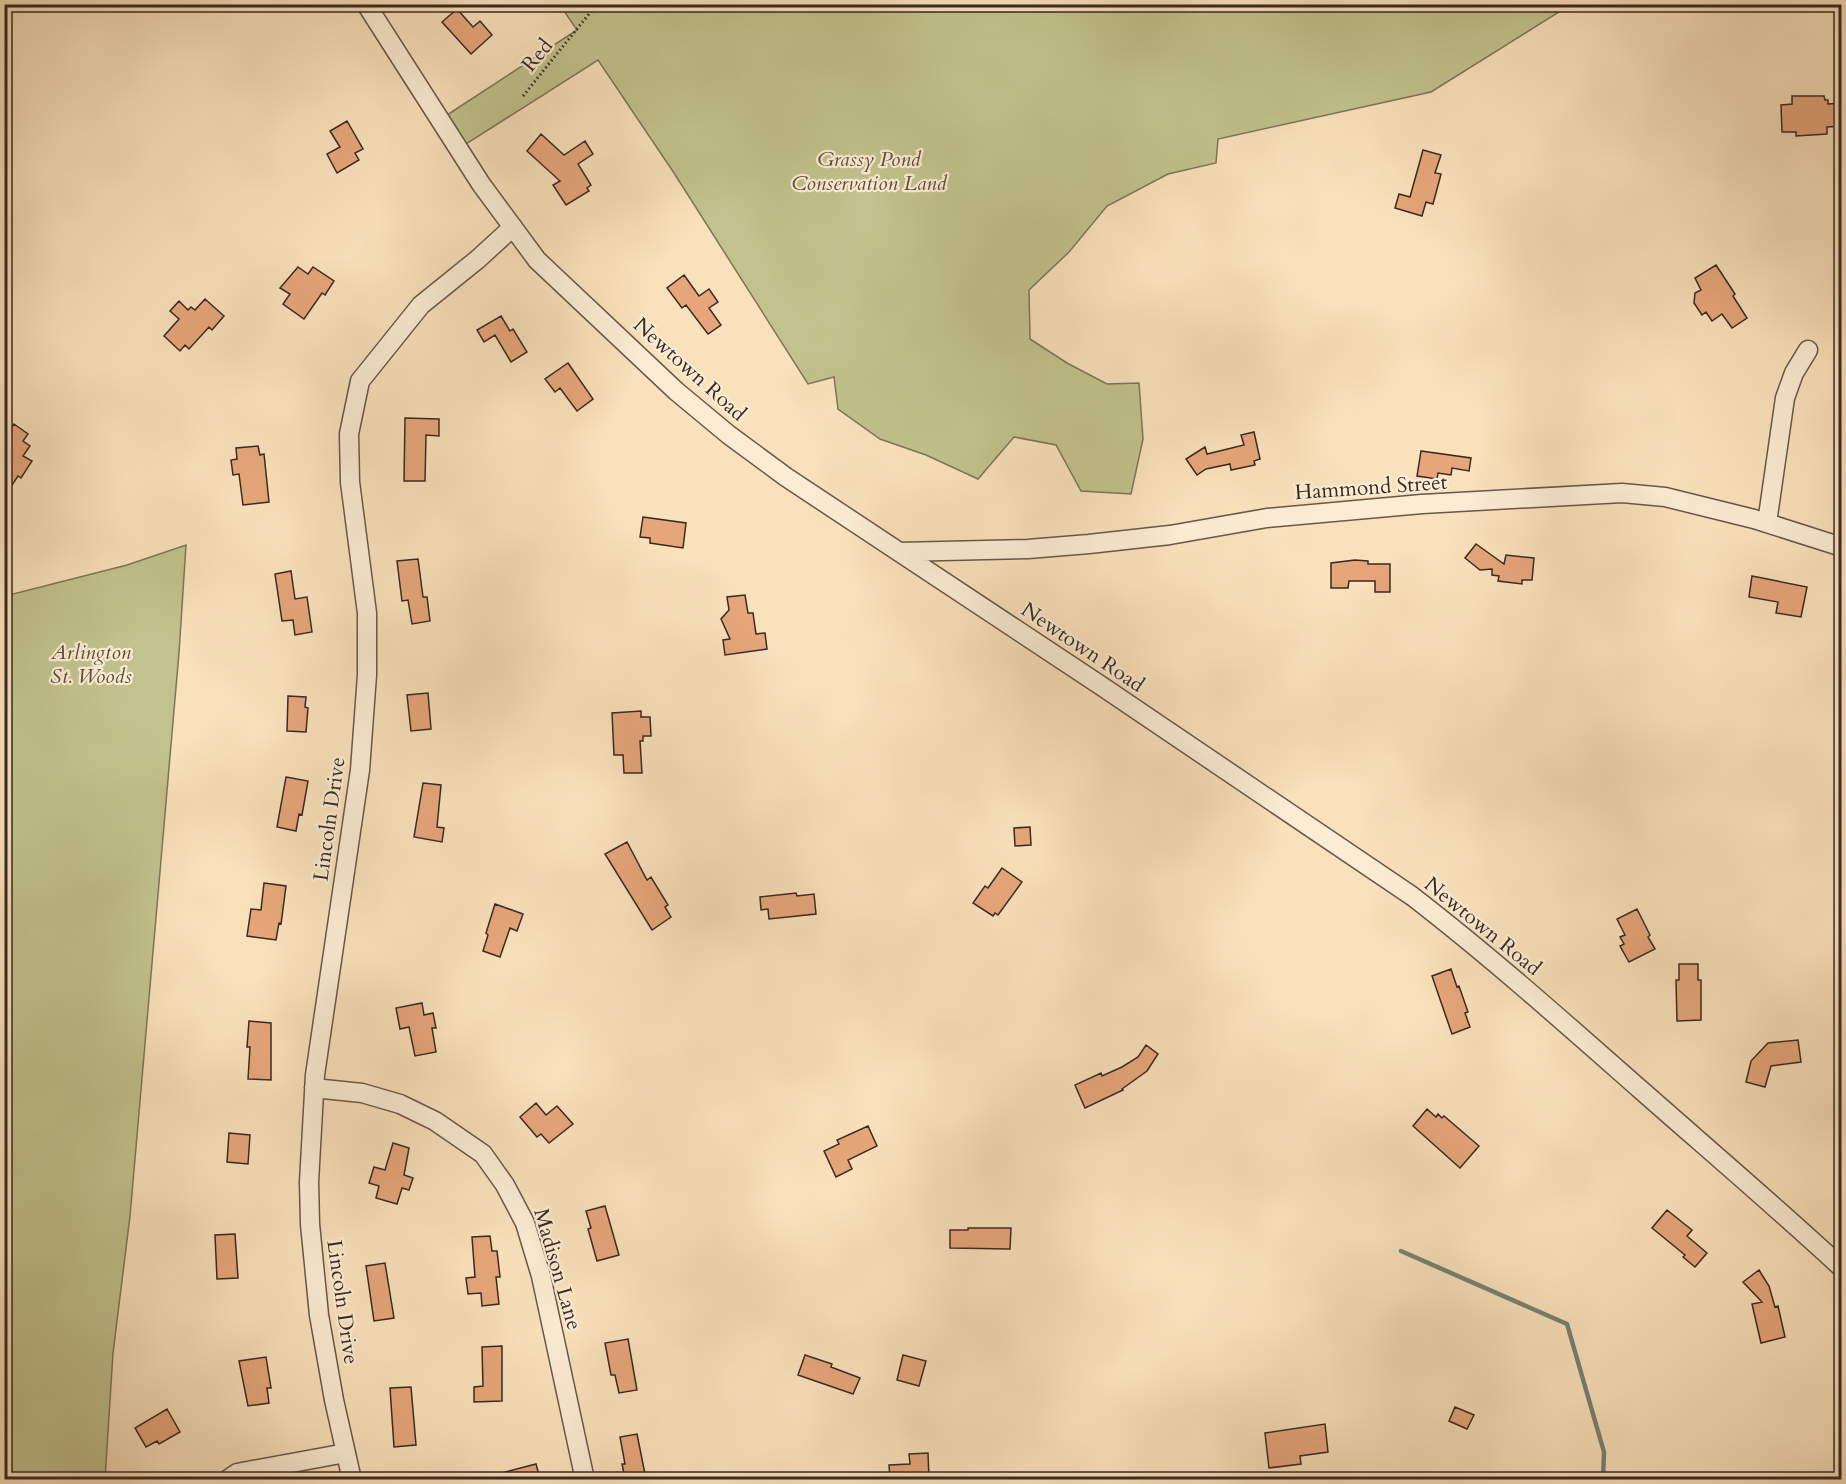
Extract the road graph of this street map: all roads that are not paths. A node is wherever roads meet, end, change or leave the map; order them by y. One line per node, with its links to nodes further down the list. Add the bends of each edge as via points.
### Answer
1 (366, 4): 2 (street, Newtown Road, via 481,184)
2 (513, 226): 6 (street, Newtown Road, via 537,260 676,391 786,477); 7 (street, Lincoln Drive, via 421,305 360,381 349,453 367,614 367,675 360,770)
3 (1808, 350): 4 (street, via 1785,398)
4 (1767, 523): 5 (street, Hammond Street); 6 (street, Hammond Street, via 1665,497 1622,494 1422,504 1266,518 1089,544)
5 (1842, 547)
6 (899, 552): 8 (street, Newtown Road, via 1412,896 1567,1025)
7 (314, 1088): 9 (street, Lincoln Drive, via 310,1224 319,1315); 12 (street, Madison Lane, via 400,1104 435,1121 483,1154 505,1185 525,1223 541,1276)
8 (1842, 1268)
9 (346, 1454): 10 (street, via 237,1473); 11 (street, Lincoln Drive)
10 (227, 1479)
11 (352, 1479)
12 (585, 1479)

